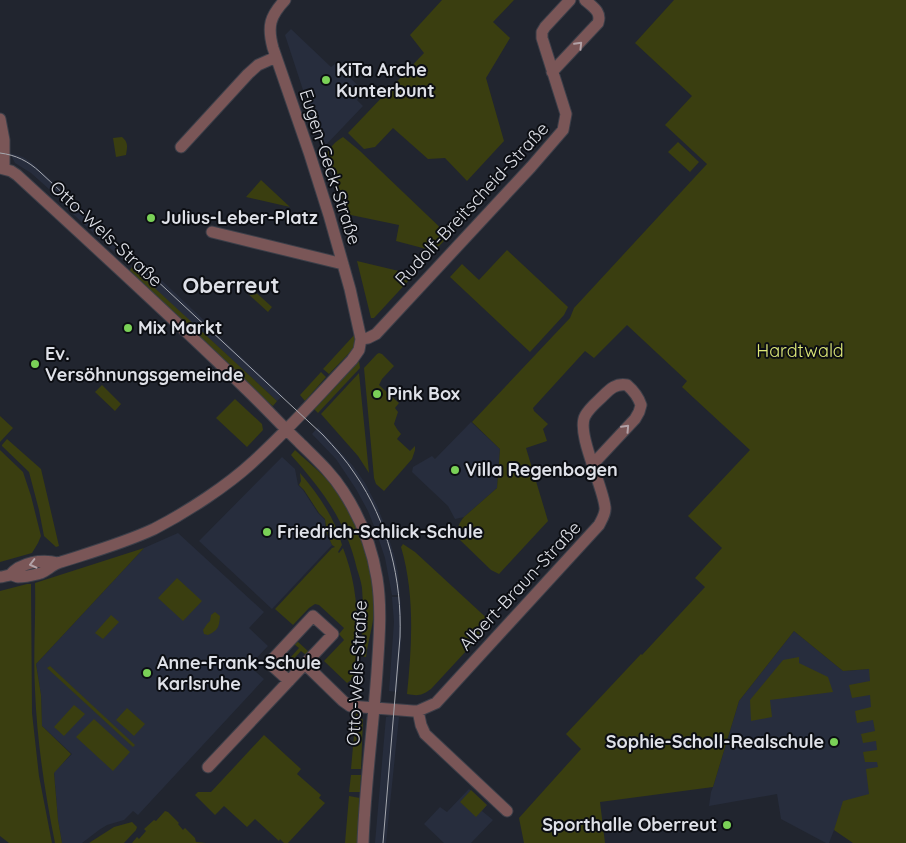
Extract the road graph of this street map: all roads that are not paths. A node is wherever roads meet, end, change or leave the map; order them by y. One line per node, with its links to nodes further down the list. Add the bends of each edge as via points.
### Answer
1 (285, 0): 4 (street, Eugen-Geck-Straße, via 275,12 269,28)
2 (570, 0): 5 (street, Rudolf-Breitscheid-Straße, via 542,32)
3 (586, 0): 5 (street, one-way to 3, via 598,23 597,11)
4 (276, 57): 7 (street, via 258,65 248,74); 10 (street, Eugen-Geck-Straße)
5 (552, 72): 11 (street, Rudolf-Breitscheid-Straße, via 566,114 560,135 376,334)
6 (0, 118): 8 (street, Otto-Wels-Straße, via 4,140)
7 (181, 147)
8 (2, 168): 12 (street, Otto-Wels-Straße, via 17,176 101,253)
9 (212, 232): 10 (street)
10 (343, 264): 11 (street, Eugen-Geck-Straße)
11 (360, 345): 12 (street, Rudolf-Breitscheid-Straße, via 352,360)
12 (286, 430): 14 (street, Rudolf-Breitscheid-Straße, via 241,472 154,529 58,563 44,572 26,577); 17 (street, Otto-Wels-Straße, via 343,490 368,541 380,600)
13 (592, 464): 13 (street, Albert-Braun-Straße, one-way to 13, via 639,412 639,399 627,385 613,387 585,416 583,428); 18 (street, Albert-Braun-Straße, via 605,505 600,525 442,697)
14 (5, 576)
15 (305, 664): 16 (street); 16 (street, via 333,634 313,616 270,663); 17 (street, via 350,706)
16 (289, 681): 19 (street)
17 (374, 708): 18 (street); 21 (street, Otto-Wels-Straße)
18 (418, 711): 20 (street, via 425,734)
19 (208, 767)
20 (507, 811)
21 (363, 843)

